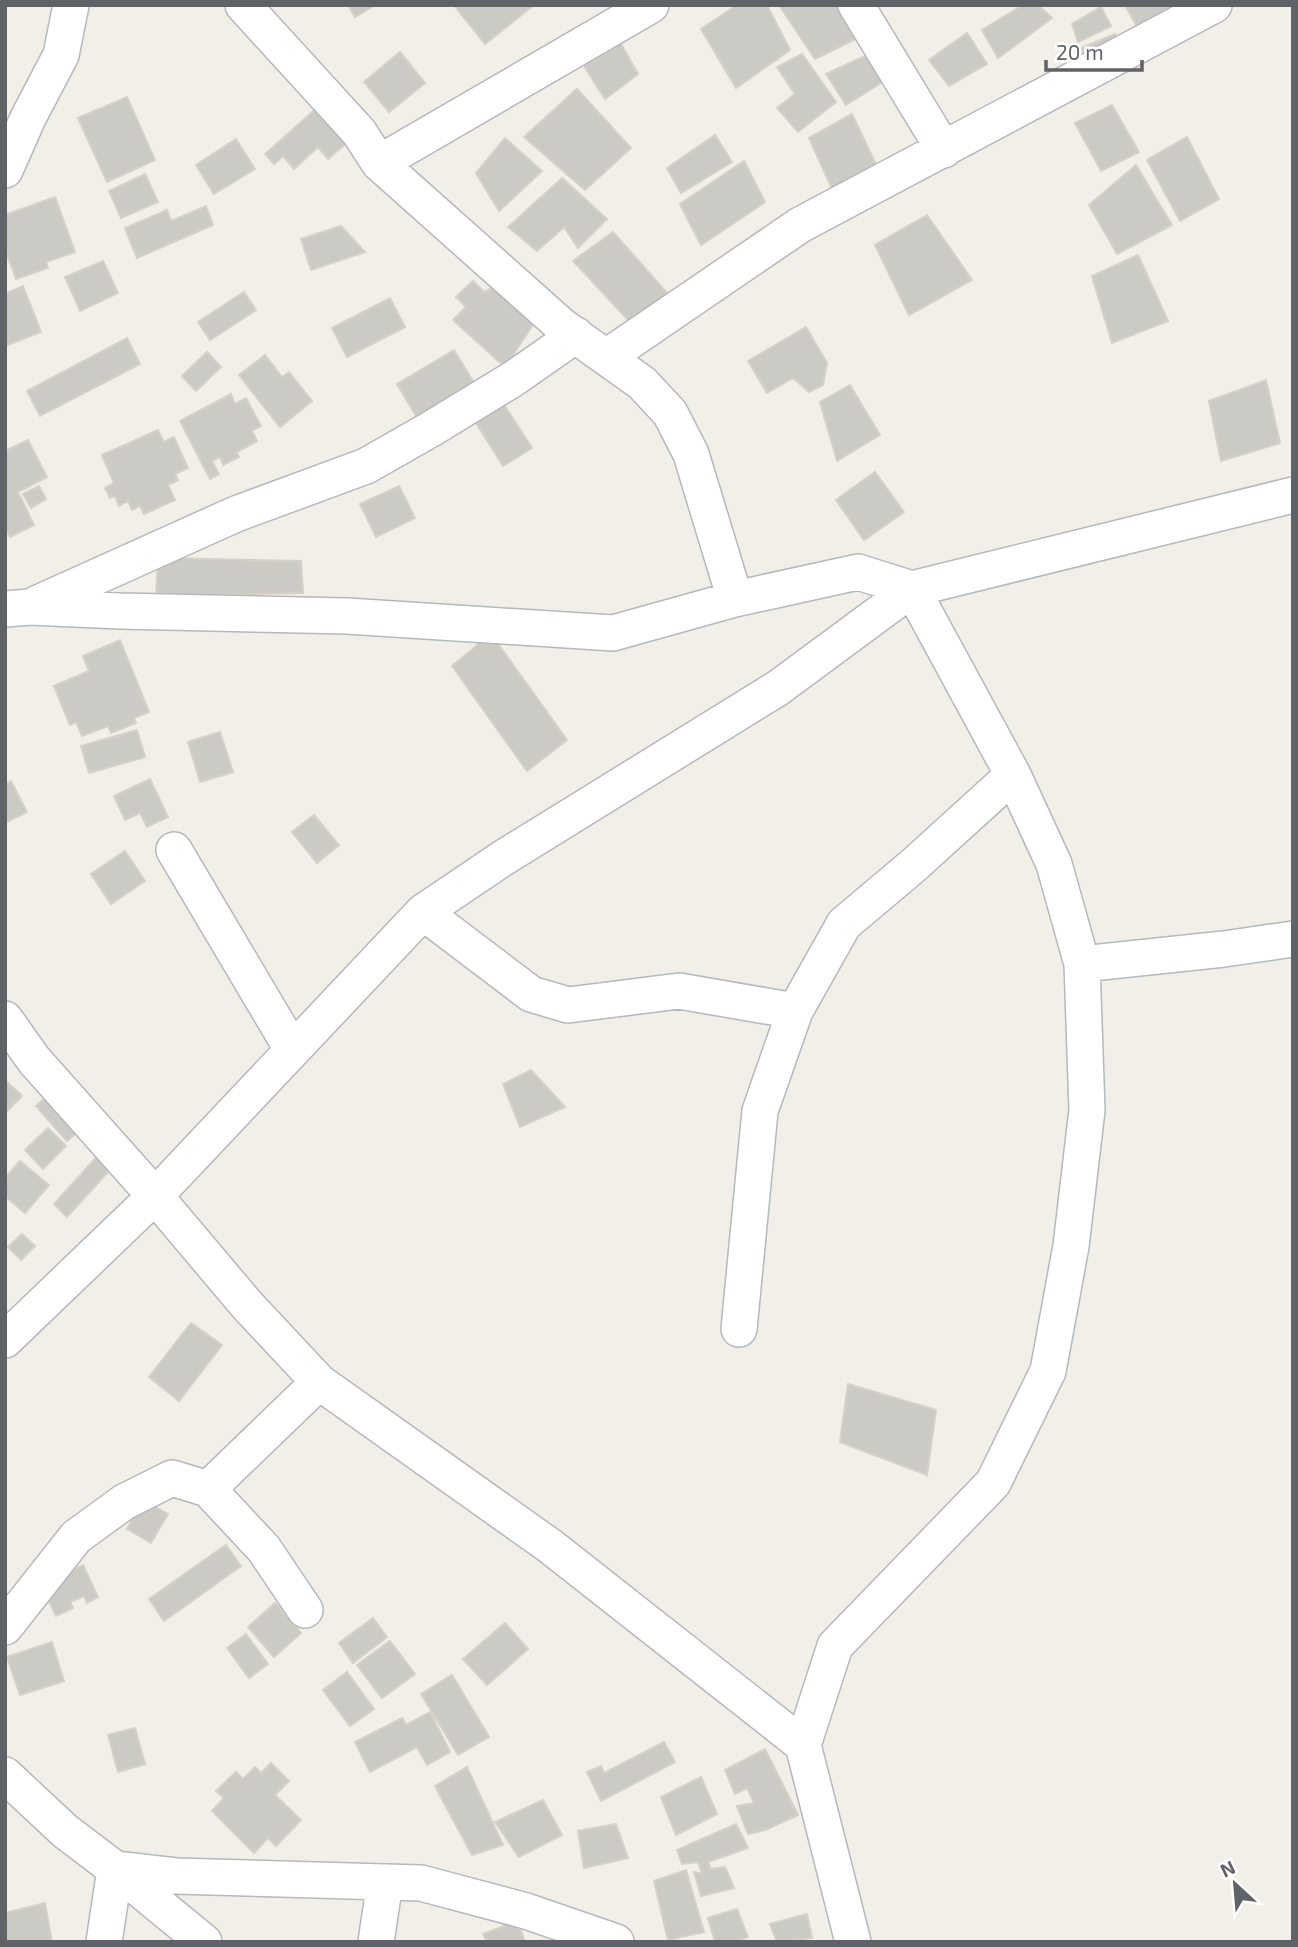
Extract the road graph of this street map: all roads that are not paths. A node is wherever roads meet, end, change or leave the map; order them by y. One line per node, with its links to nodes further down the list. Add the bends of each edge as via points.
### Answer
1 (71, 5): 8 (street, via 61,54)
2 (243, 5): 7 (street, via 359,132)
3 (651, 5): 7 (street)
4 (856, 5): 6 (street)
5 (1214, 5): 6 (street)
6 (944, 150): 10 (street, via 800,225)
7 (379, 163): 9 (street)
8 (5, 170)
9 (576, 335): 10 (street); 14 (street, via 501,386 366,466 236,514)
10 (608, 356): 13 (street, via 642,383 670,414 691,454)
11 (1293, 495): 12 (street)
12 (912, 589): 13 (street, via 858,572); 15 (street); 17 (street, via 778,688)
13 (735, 599): 14 (street, via 612,634 347,616)
14 (17, 608)
15 (1013, 775): 19 (street, via 1054,864); 20 (street, via 844,924)
16 (174, 850): 22 (street)
17 (423, 912): 20 (street, via 531,994 568,1005 679,991); 22 (street)
18 (1293, 939): 19 (street)
19 (1082, 964): 30 (street, via 1087,1111 1071,1246 1048,1371 993,1483 835,1646)
20 (795, 1011): 24 (street, via 760,1111)
21 (5, 1019): 23 (street, via 34,1060)
22 (292, 1049): 23 (street)
23 (155, 1196): 25 (street); 26 (street)
24 (739, 1329)
25 (5, 1340)
26 (319, 1381): 27 (street); 30 (street, via 550,1546)
27 (208, 1489): 28 (street, via 264,1549); 29 (street, via 173,1478 124,1502 76,1537)
28 (305, 1610)
29 (5, 1627)
30 (803, 1745): 38 (street)
31 (5, 1775): 32 (street, via 65,1831)
32 (115, 1869): 33 (street, via 176,1876); 34 (street); 35 (street)
33 (385, 1882): 36 (street); 37 (street, via 421,1883 526,1910)
34 (104, 1942)
35 (204, 1942)
36 (376, 1942)
37 (616, 1942)
38 (853, 1942)

